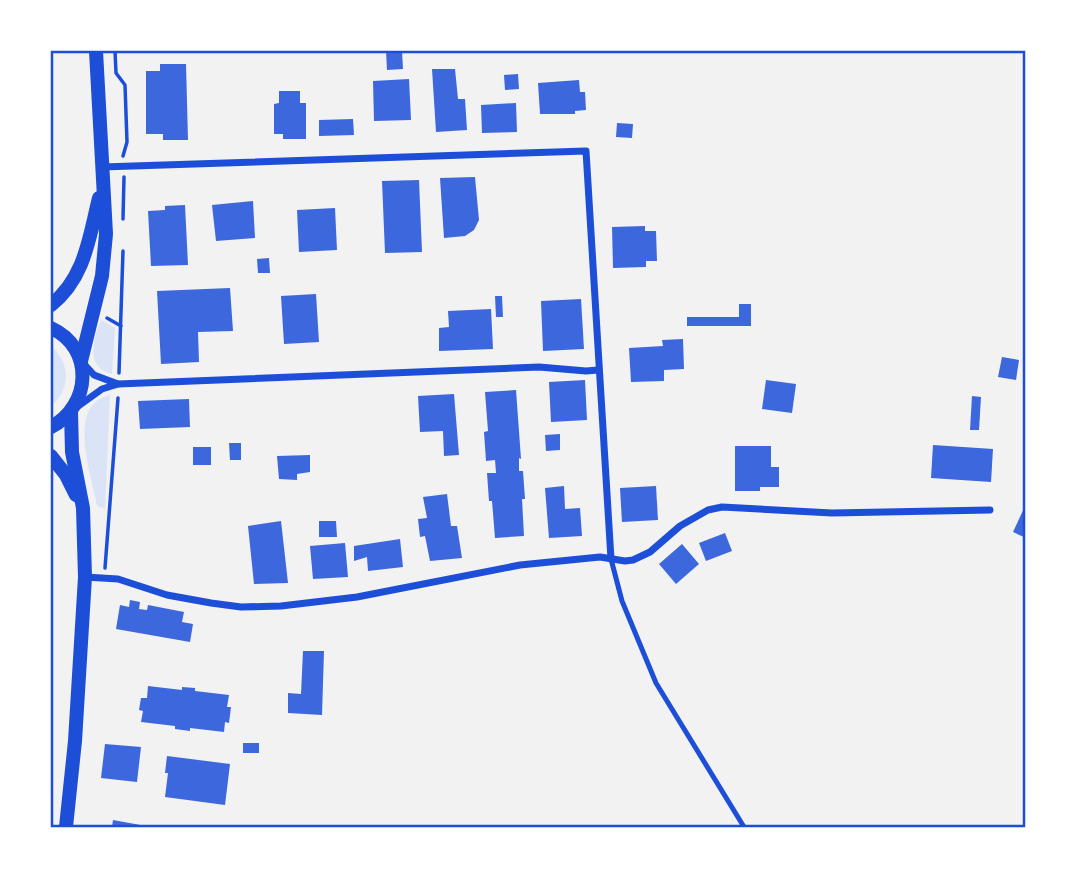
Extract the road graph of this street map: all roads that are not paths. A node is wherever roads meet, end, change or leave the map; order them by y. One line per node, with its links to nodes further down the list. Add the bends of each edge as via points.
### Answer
1 (96, 51): 2 (main road)
2 (101, 167): 3 (main road); 7 (street, via 586,151)
3 (102, 184): 4 (main road, via 78,275); 6 (main road, via 106,234 102,275)
4 (51, 305)
5 (51, 328): 6 (main road, via 73,345)
6 (81, 361): 8 (street, via 94,374); 9 (main road, via 84,379)
7 (598, 370): 8 (street, via 538,368); 14 (street)
8 (118, 384): 9 (street, via 92,394)
9 (71, 412): 10 (main road); 12 (main road, via 72,452)
10 (51, 427)
11 (51, 456): 12 (main road)
12 (83, 508): 15 (main road)
13 (990, 510): 14 (street, via 832,513 722,508 708,510 680,526 641,557)
14 (611, 559): 15 (street, via 520,565 357,597 262,607 185,599 105,577); 17 (lane, via 622,601 656,682)
15 (85, 577): 16 (main road)
16 (66, 827)
17 (744, 827)

